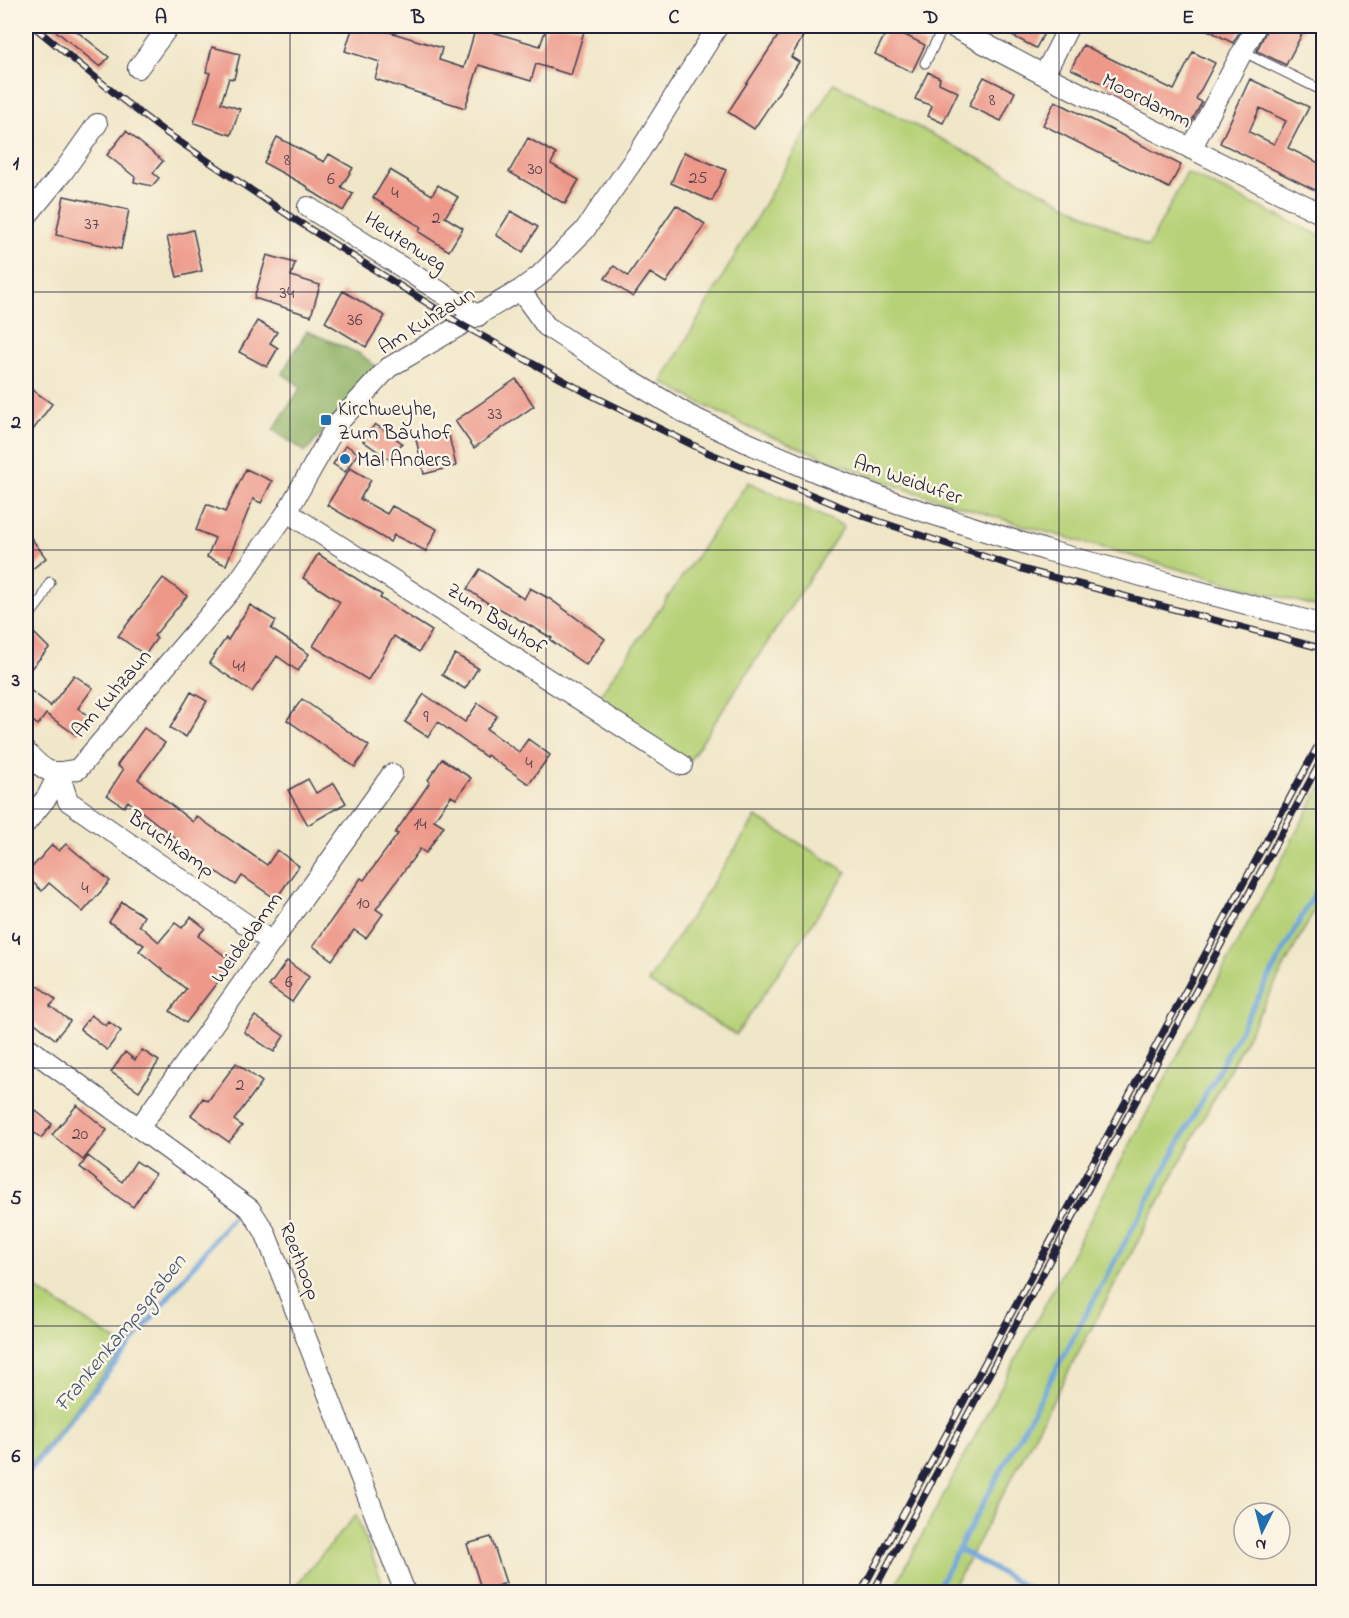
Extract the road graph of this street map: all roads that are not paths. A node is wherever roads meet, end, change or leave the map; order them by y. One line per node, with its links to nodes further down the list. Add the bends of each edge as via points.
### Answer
1 (169, 26): 9 (street)
2 (718, 26): 17 (street, Am Kuhzaun, via 640,151 584,231)
3 (944, 26): 8 (lane)
4 (951, 26): 10 (street, Moordamm)
5 (1069, 26): 10 (street)
6 (1256, 26): 7 (street)
7 (1242, 51): 11 (lane); 13 (street)
8 (925, 63)
9 (138, 68)
10 (1044, 75): 13 (street, Moordamm)
11 (1321, 90)
12 (97, 124): 16 (street)
13 (1191, 149): 15 (street, Moordamm)
14 (308, 207): 18 (street, Heutenweg)
15 (1323, 215)
16 (26, 217)
17 (520, 290): 18 (street, Am Kuhzaun); 22 (street, Am Weidufer, via 546,326 636,384 690,416 821,474 897,503 1045,550)
18 (478, 316): 19 (street, Am Kuhzaun, via 388,368 337,424)
19 (287, 512): 24 (street, Zum Bauhof); 25 (street, Am Kuhzaun, via 237,583 78,769)
20 (50, 582): 21 (lane)
21 (26, 620)
22 (1323, 625)
23 (26, 752): 25 (street, via 43,769)
24 (682, 765)
25 (59, 773): 27 (street, via 47,797); 28 (street, Bruchkamp, via 68,801)
26 (392, 774): 28 (street, Weidedamm)
27 (26, 823)
28 (272, 942): 30 (street, Weidedamm)
29 (26, 1046): 30 (street, Reethoop)
30 (139, 1128): 31 (street, Reethoop, via 250,1209 265,1232)
31 (405, 1593)

